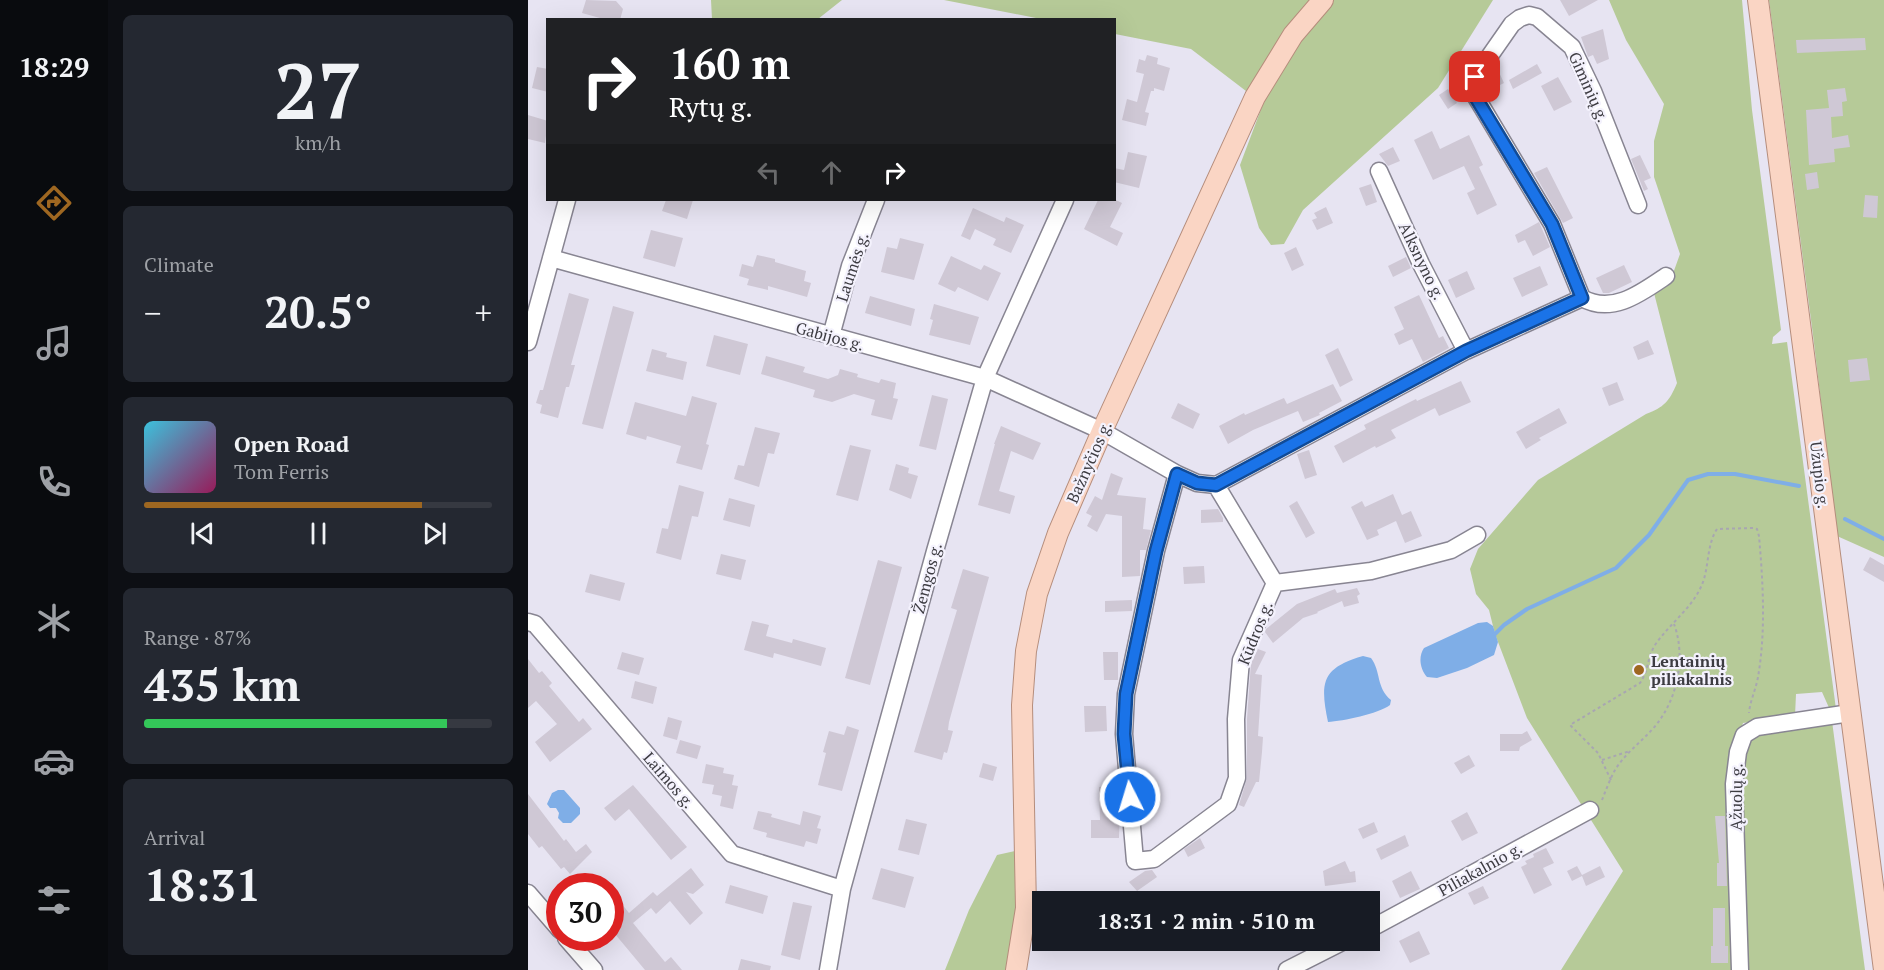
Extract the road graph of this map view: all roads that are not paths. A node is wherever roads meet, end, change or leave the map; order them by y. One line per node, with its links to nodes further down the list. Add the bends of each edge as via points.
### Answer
1 (1323, 0): 15 (main road, Bažnyčios g., via 1293,35 1255,97)
2 (1758, 0): 21 (main road, Užupio g.)
3 (1379, 171): 13 (street, Alksnyno g.)
4 (567, 201): 8 (street)
5 (876, 201): 11 (street, Laumės g., via 850,266)
6 (1065, 201): 14 (street, Žemgos g.)
7 (1638, 205): 10 (street, Giminių g., via 1572,47 1537,17 1520,18 1481,68 1473,86 1476,98 1552,224)
8 (551, 258): 11 (street, Gabijos g.); 12 (street)
9 (1666, 276): 10 (street, via 1607,306)
10 (1582, 298): 13 (street)
11 (831, 336): 14 (street, Gabijos g.)
12 (528, 342)
13 (1466, 351): 17 (street)
14 (985, 378): 15 (street, Gabijos g.); 23 (street, Žemgos g.)
15 (1102, 431): 16 (street, Gabijos g.); 32 (main road, Bažnyčios g., via 1036,594 1026,651 1022,705 1026,908)
16 (1177, 474): 17 (street, Gabijos g., via 1197,483); 19 (street, Kūdros g., via 1156,551 1126,694 1124,734 1135,861 1154,859 1228,804 1237,778 1240,660)
17 (1216, 485): 19 (street)
18 (1477, 535): 19 (street, Kūdros g., via 1451,550 1371,571)
19 (1275, 583)
20 (528, 622): 23 (street, Laimos g., via 535,624 732,854)
21 (1850, 713): 29 (main road, Užupio g.); 34 (street, Ąžuolų g., via 1757,727 1744,735 1734,784)
22 (1590, 810): 26 (street, Piliakalnio g.)
23 (842, 889): 31 (street, Žemgos g.)
24 (528, 893): 25 (street)
25 (546, 914)
26 (1380, 924)
27 (577, 951): 30 (street)
28 (1324, 951): 33 (street)
29 (1883, 957)
30 (594, 970)
31 (828, 970)
32 (1016, 970)
33 (1287, 970)
34 (1740, 970)

